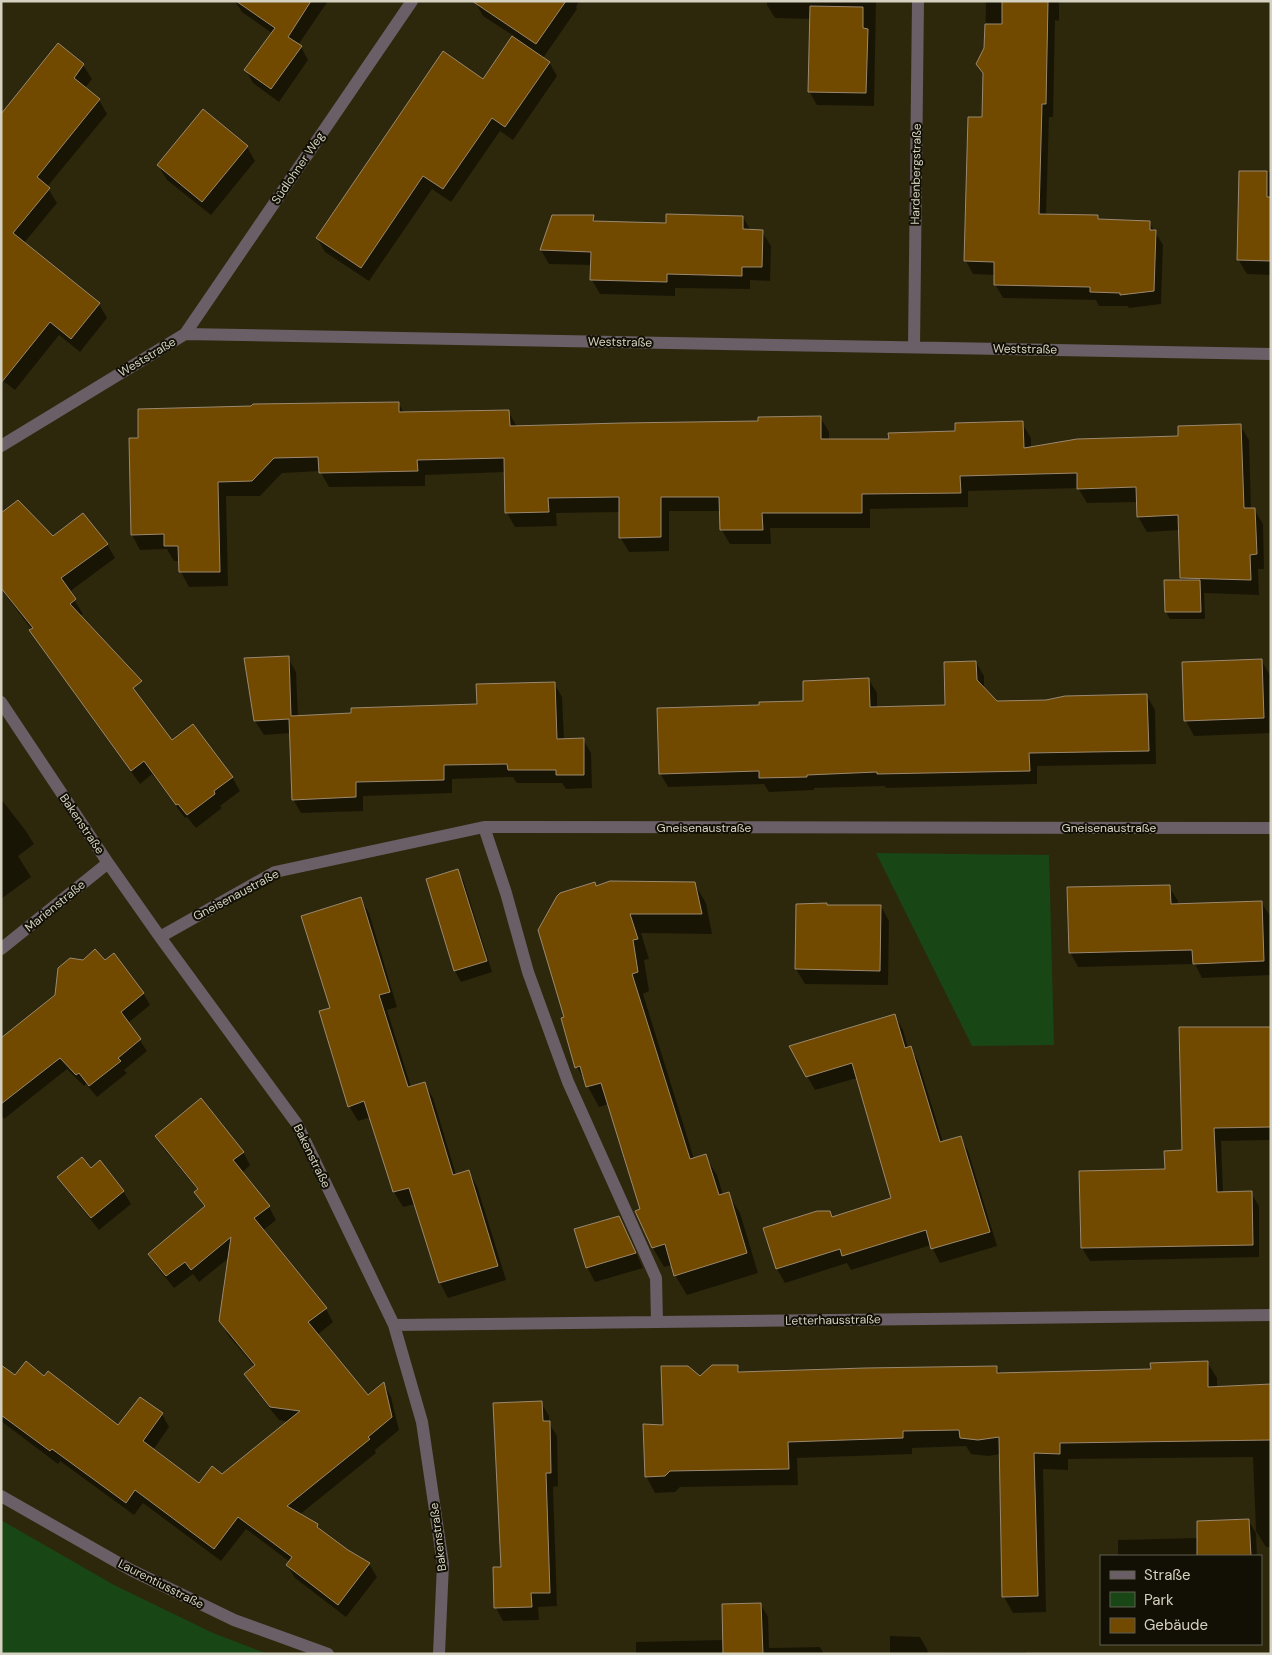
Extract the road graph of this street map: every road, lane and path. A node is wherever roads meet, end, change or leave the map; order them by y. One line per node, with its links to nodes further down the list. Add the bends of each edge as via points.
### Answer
1 (412, 1): 3 (street, Südlohner Weg)
2 (918, 1): 4 (street, Hardenbergstraße)
3 (185, 334): 4 (street, Weststraße); 6 (street, Weststraße)
4 (914, 347): 5 (street, Weststraße)
5 (1271, 354)
6 (1, 446)
7 (1, 702): 10 (street, Bakenstraße)
8 (484, 827): 9 (street, Gneisenaustraße); 11 (street, Gneisenaustraße, via 275,872); 14 (street, via 528,972 568,1082 656,1278)
9 (1271, 828)
10 (108, 863): 11 (street, Bakenstraße); 12 (street, Marienstraße)
11 (160, 937): 15 (street, Bakenstraße, via 297,1124)
12 (1, 949)
13 (1271, 1315): 14 (street, Letterhausstraße)
14 (657, 1322): 15 (street, Letterhausstraße)
15 (394, 1325): 18 (street, Bakenstraße, via 422,1422 443,1564)
16 (1, 1496): 17 (street, Laurentiusstraße, via 131,1570 234,1620)
17 (328, 1654)
18 (439, 1654)

